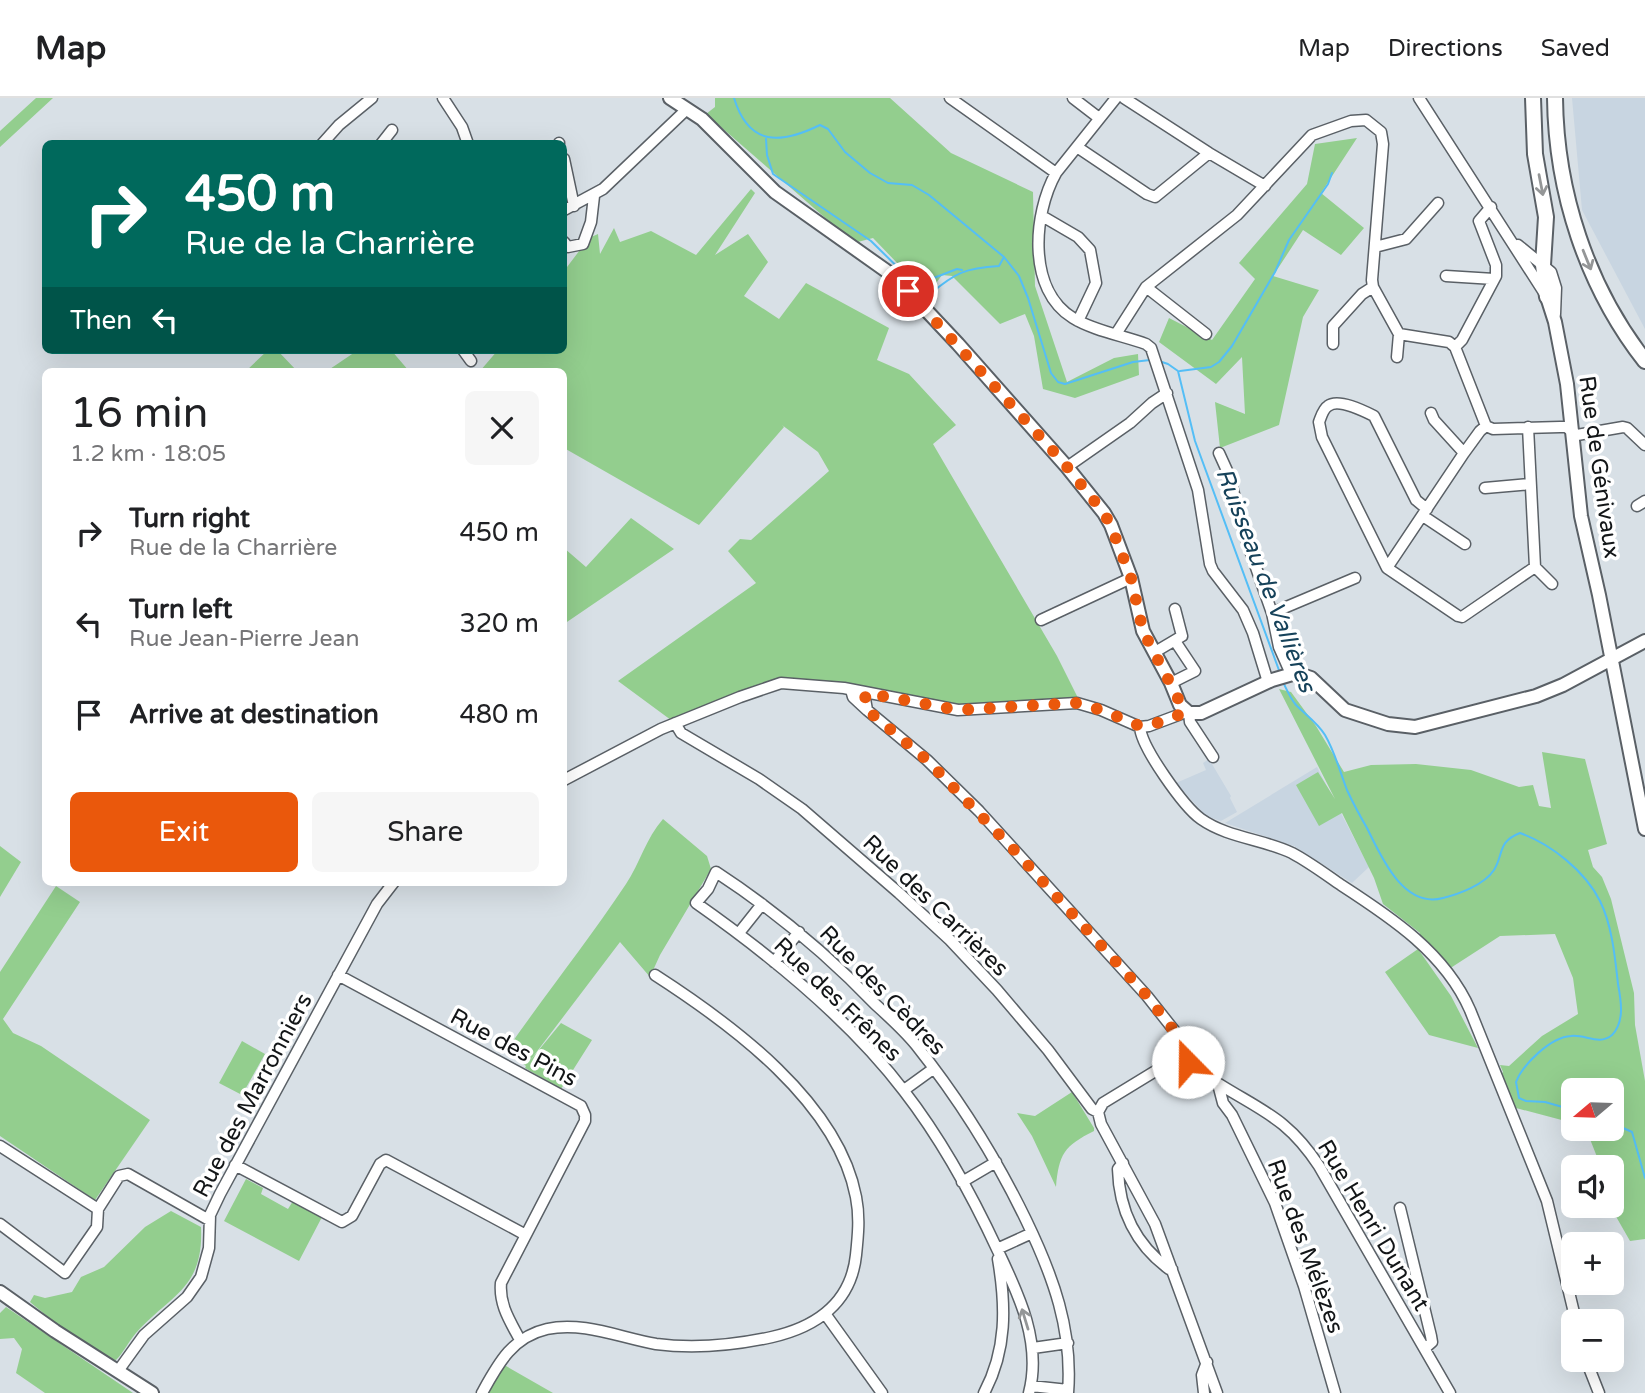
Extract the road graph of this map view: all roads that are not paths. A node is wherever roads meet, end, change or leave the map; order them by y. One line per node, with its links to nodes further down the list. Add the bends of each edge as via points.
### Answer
1 (372, 98): 15 (street)
2 (443, 98): 17 (street)
3 (670, 98): 12 (main road)
4 (950, 98): 20 (street)
5 (1073, 98): 13 (street)
6 (1116, 98): 13 (street)
7 (1125, 98): 19 (street)
8 (1419, 98): 26 (street, Rue de Génivaux)
9 (1533, 98): 32 (highway, one-way to 32, via 1535,154 1546,217)
10 (1547, 98): 23 (highway, via 1553,154)
11 (1555, 98): 23 (highway, via 1557,147)
12 (687, 109): 24 (street); 57 (main road, via 775,192 895,278)
13 (1099, 118): 18 (street)
14 (392, 130): 16 (street)
15 (329, 140)
16 (384, 140)
17 (467, 140)
18 (1077, 147): 19 (street, via 1155,197); 20 (street)
19 (1209, 153): 21 (street)
20 (1056, 173): 28 (street)
21 (1265, 186): 31 (street, via 1312,135 1360,120 1372,123 1381,132 1383,144); 35 (street, via 1237,215)
22 (567, 188): 27 (street)
23 (1566, 195): 48 (highway, one-way to 48, via 1592,272)
24 (594, 196): 27 (street); 30 (street, via 583,244)
25 (1438, 203): 31 (street, via 1406,239)
26 (1491, 207): 29 (street, Rue de Génivaux); 34 (street, via 1479,221 1496,265)
27 (569, 208)
28 (1042, 216): 38 (street, via 1040,260 1046,285 1060,308); 38 (street, via 1078,237 1090,250 1096,283)
29 (1510, 238): 32 (street, Rue de Génivaux); 37 (street, Rue de Génivaux)
30 (567, 246)
31 (1375, 247): 36 (street)
32 (1543, 265): 37 (highway); 39 (street, Rue de Génivaux, via 1555,283)
33 (1446, 276): 34 (street)
34 (1494, 279): 44 (street)
35 (1146, 286): 40 (street); 41 (street)
36 (1373, 287): 42 (street); 43 (street, via 1334,326)
37 (1547, 297): 39 (main road, Rue de Génivaux)
38 (1078, 321): 40 (street)
39 (1555, 322): 53 (main road, Rue de Génivaux)
40 (1116, 334): 49 (street, via 1146,344)
41 (1206, 334)
42 (1399, 334): 44 (street, via 1450,342); 46 (street)
43 (1333, 344)
44 (1455, 347): 51 (street)
45 (466, 354): 47 (street)
46 (1397, 356)
47 (471, 361)
48 (1645, 361)
49 (1167, 393): 57 (street); 76 (street, via 1203,510 1210,565 1243,610)
50 (1431, 413): 56 (street)
51 (1486, 426): 52 (street); 56 (street)
52 (1528, 427): 53 (street); 58 (street)
53 (1572, 431): 54 (street, via 1577,435 1623,427); 73 (main road, Rue de Génivaux, via 1581,516)
54 (1645, 445)
55 (1219, 453): 68 (street)
56 (1464, 453): 60 (street)
57 (1068, 467): 64 (main road, via 1104,513)
58 (1531, 484): 59 (street); 62 (street)
59 (1485, 488)
60 (1425, 513): 61 (street); 63 (street); 63 (street, via 1374,416 1338,403 1326,407 1319,422 1322,437)
61 (1465, 544)
62 (1535, 567): 63 (street, via 1462,617); 66 (street)
63 (1387, 568)
64 (1131, 578): 69 (street); 72 (main road, via 1143,631)
65 (1354, 578): 68 (street)
66 (1552, 584)
67 (1175, 609): 71 (street, via 1183,634)
68 (1272, 612): 75 (street)
69 (1041, 620)
70 (1645, 640): 73 (main road)
71 (1175, 641): 72 (street); 77 (street, via 1195,671)
72 (1155, 652): 77 (main road)
73 (1611, 659): 74 (main road); 78 (main road, Rue de Génivaux)
74 (1590, 670): 75 (main road, via 1525,700 1408,727 1345,710 1311,678); 78 (main road)
75 (1289, 674): 76 (main road)
76 (1270, 681): 82 (main road, via 1196,715)
77 (1171, 682): 82 (main road)
78 (1616, 686): 87 (main road, Rue de Génivaux)
79 (852, 690): 80 (street); 81 (street, via 856,702); 83 (street, via 775,683)
80 (866, 693): 81 (street); 84 (street, via 958,710 1077,703)
81 (867, 710): 96 (street, via 979,811 1147,996 1181,1040)
82 (1187, 712): 84 (street); 85 (street)
83 (675, 723): 86 (street); 102 (street, Rue des Carrières, via 686,736 802,809 911,903 997,990)
84 (1140, 726): 120 (street, via 1180,798 1200,818 1290,852 1399,923 1458,989 1546,1201)
85 (1213, 757)
86 (567, 778)
87 (1645, 829)
88 (391, 886): 94 (street, Rue des Marronniers)
89 (696, 903): 90 (street, Rue des Cèdres, via 716,872); 92 (street, Rue des Frênes)
90 (762, 904): 91 (street, Rue des Cèdres); 92 (street)
91 (799, 932): 93 (street); 97 (street, Rue des Cèdres, via 914,1043)
92 (739, 933): 93 (street, Rue des Frênes)
93 (775, 962): 99 (street, Rue des Frênes, via 867,1047)
94 (338, 975): 107 (street, Rue des Marronniers); 114 (street, Rue des Pins, via 581,1105 585,1121)
95 (655, 975): 121 (street, via 713,1014 765,1058 804,1099 838,1146 856,1197 859,1226 851,1278)
96 (1182, 1065): 98 (street, Rue Henri Dunant); 102 (street, via 1171,1063 1151,1074 1102,1103)
97 (933, 1069): 99 (street); 105 (street, Rue des Cèdres)
98 (1218, 1084): 100 (street, Rue Henri Dunant); 103 (street, Rue des Mélèzes)
99 (904, 1090): 108 (street, Rue des Frênes)
100 (1233, 1092): 101 (street, Rue Henri Dunant); 103 (street, Rue des Mélèzes)
101 (1248, 1100): 103 (street); 125 (street, Rue Henri Dunant, via 1286,1125 1308,1149)
102 (1098, 1112): 106 (street, Rue des Carrières)
103 (1232, 1115): 137 (street, Rue des Mélèzes, via 1280,1217)
104 (0, 1146): 110 (street)
105 (996, 1163): 108 (street); 113 (street, Rue des Cèdres)
106 (1123, 1163): 116 (street, Rue des Carrières); 116 (street, via 1118,1181 1126,1215 1148,1251)
107 (235, 1165): 111 (street, Rue des Marronniers); 114 (street, via 342,1222 352,1216 386,1160)
108 (962, 1182): 115 (street, Rue des Frênes)
109 (1400, 1208): 125 (street, via 1431,1336 1432,1342)
110 (98, 1209): 111 (street, via 119,1176 128,1174); 112 (street, via 97,1227 65,1273)
111 (209, 1220): 127 (street, Rue des Marronniers, via 207,1261 201,1278 187,1297 144,1335)
112 (0, 1224)
113 (1032, 1233): 115 (street); 123 (street, Rue des Cèdres, via 1052,1277)
114 (524, 1234): 122 (street, Rue des Pins, via 500,1291)
115 (997, 1249): 118 (street, Rue des Frênes); 119 (street, Rue des Frênes)
116 (1172, 1269): 126 (street, Rue des Carrières)
117 (0, 1292): 127 (main road)
118 (1003, 1294): 119 (street); 134 (street, Rue des Frênes, via 1004,1328)
119 (1017, 1294): 124 (street, Rue des Frênes, one-way to 119)
120 (1573, 1309)
121 (826, 1315): 122 (street, via 775,1336 704,1346 660,1344 577,1327 548,1329); 133 (street)
122 (520, 1340): 132 (street, via 499,1362)
123 (1068, 1343): 124 (street); 130 (street, Rue des Cèdres)
124 (1033, 1348): 129 (street, Rue des Frênes)
125 (1425, 1348): 138 (street, Rue Henri Dunant)
126 (1207, 1362): 135 (street, Rue des Carrières, via 1202,1375); 136 (street, Rue des Carrières)
127 (118, 1371): 131 (main road)
128 (1590, 1372): 139 (street)
129 (1030, 1389): 130 (street)
130 (1068, 1391)
131 (152, 1393)
132 (482, 1393)
133 (880, 1393)
134 (984, 1393)
135 (1204, 1393)
136 (1217, 1393)
137 (1335, 1393)
138 (1450, 1393)
139 (1597, 1393)

